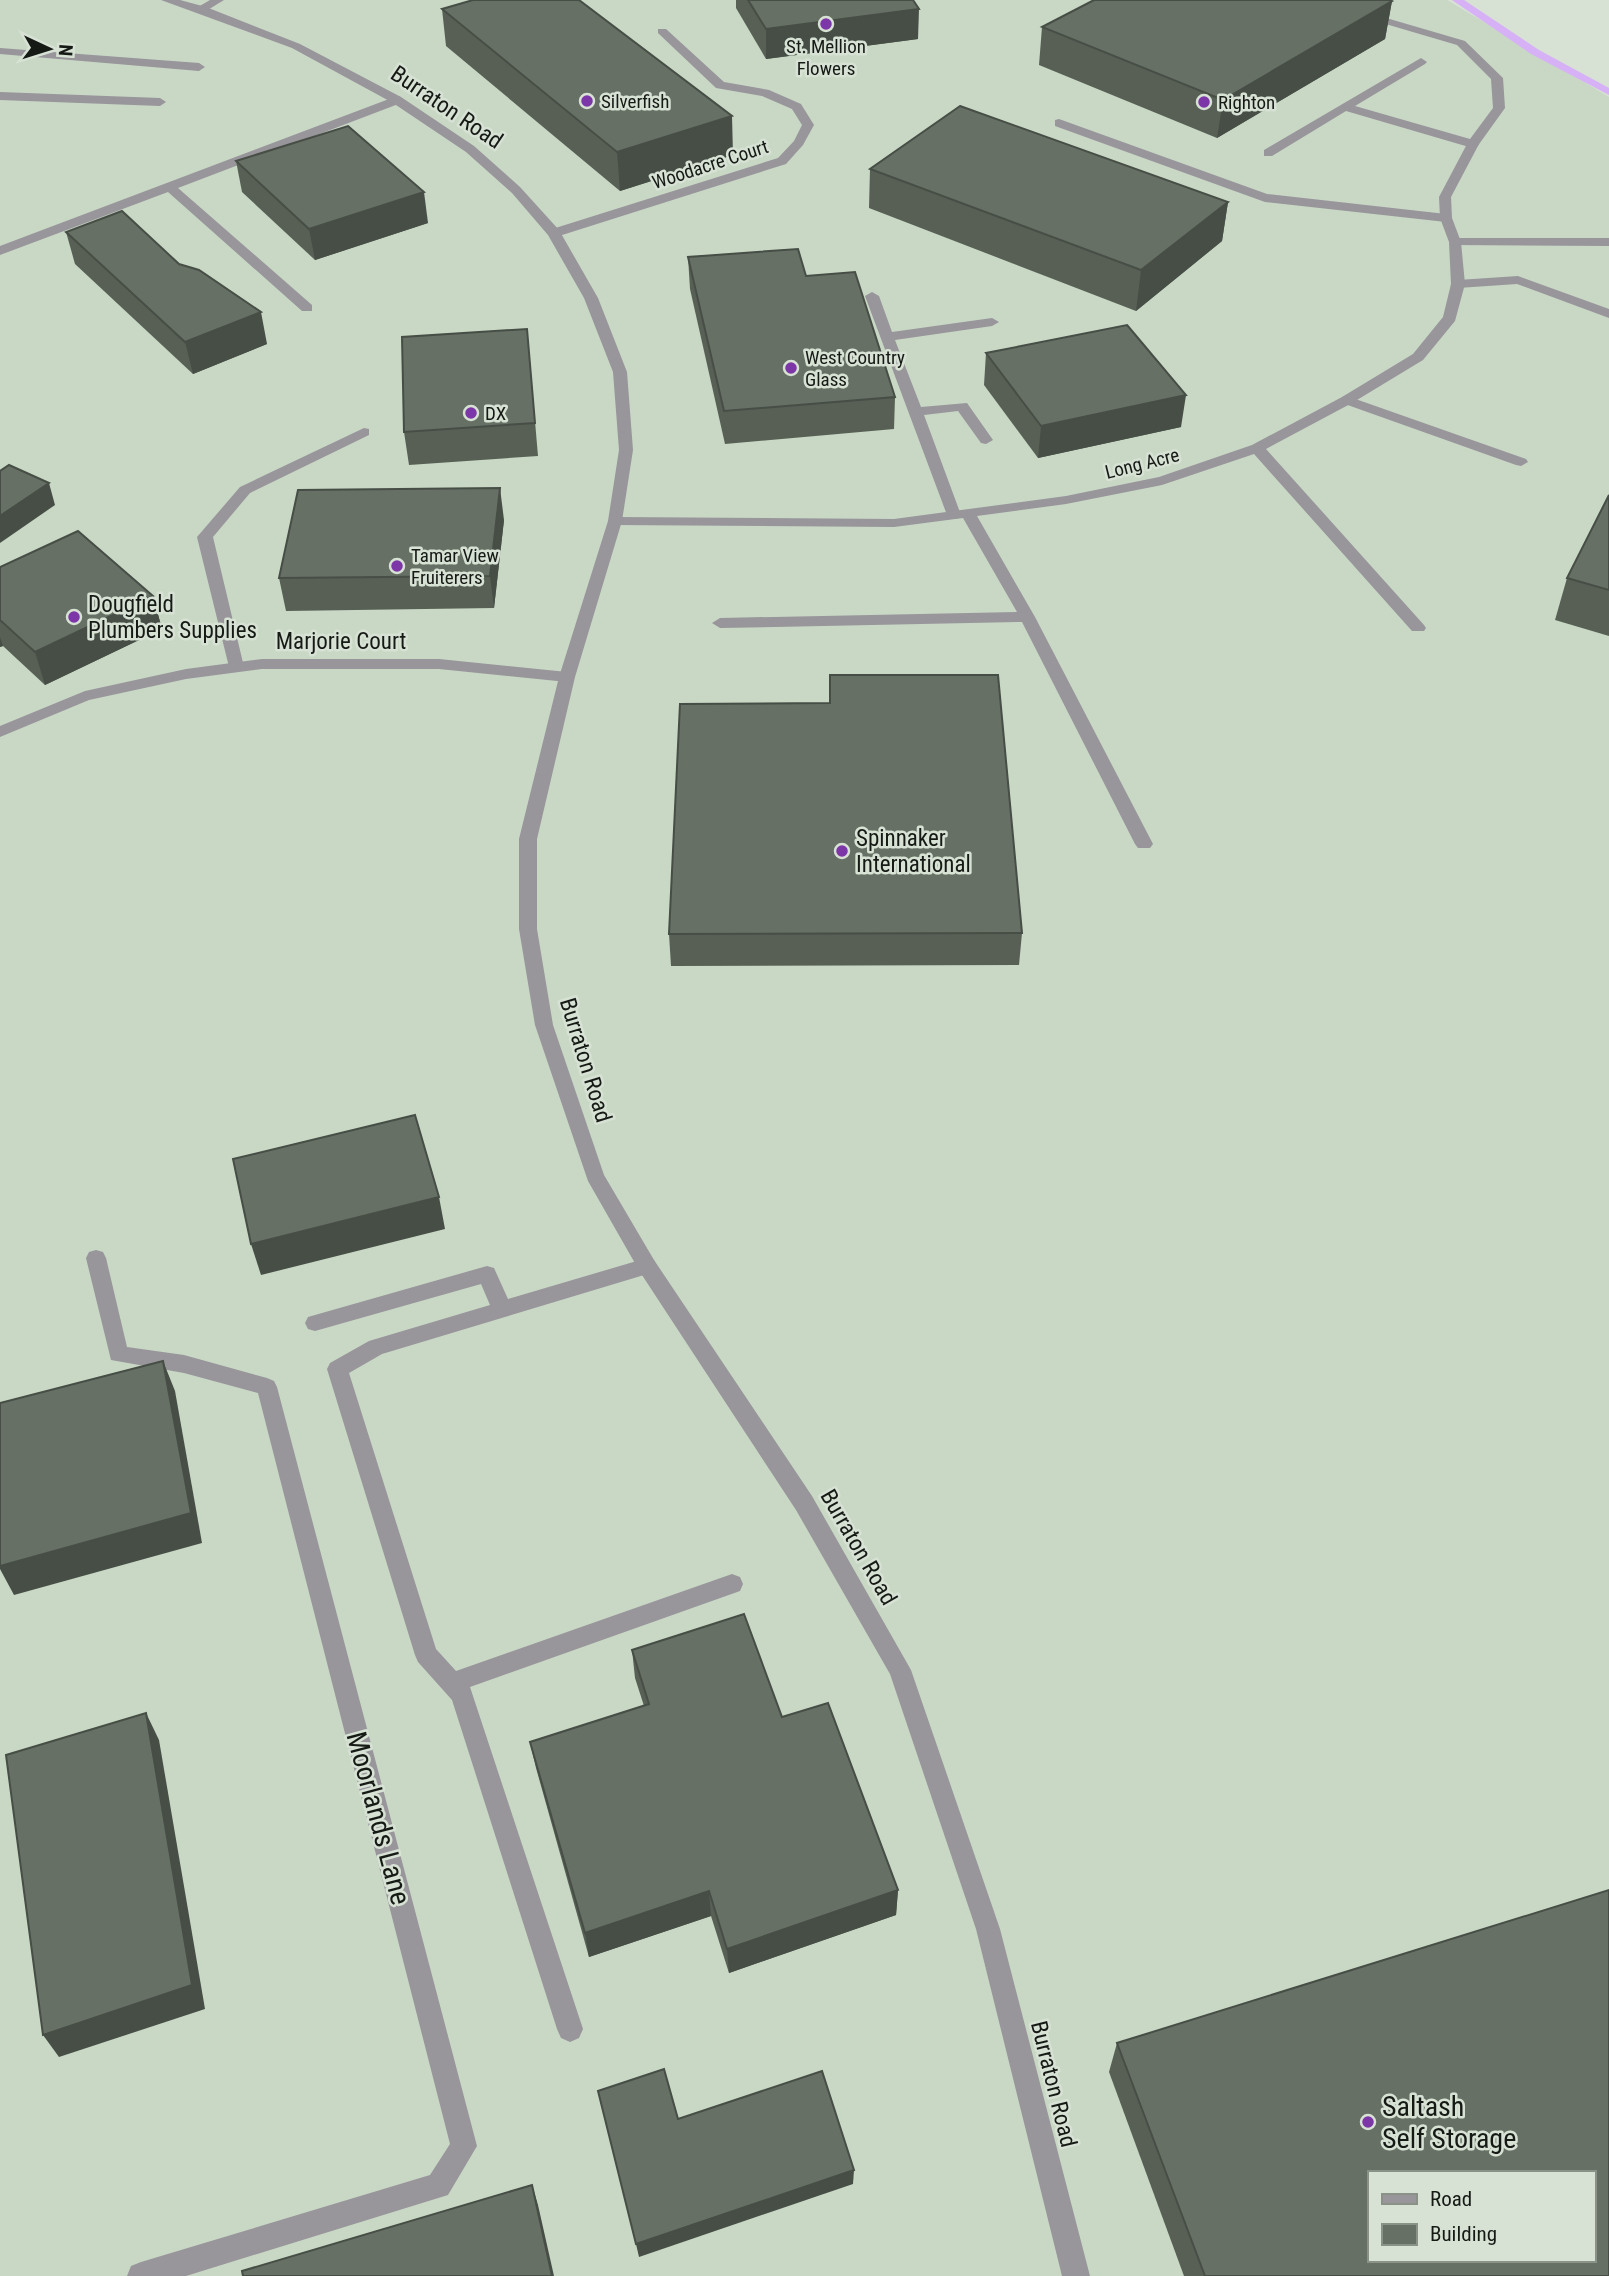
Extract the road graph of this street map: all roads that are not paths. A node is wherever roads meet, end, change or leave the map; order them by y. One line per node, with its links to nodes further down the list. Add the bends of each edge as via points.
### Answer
1 (167, 0): 3 (street, Burraton Road)
2 (218, 0): 3 (street)
3 (202, 9): 10 (street, Burraton Road, via 296,46)
4 (1376, 18): 14 (street, via 1461,43 1497,78 1499,108)
5 (662, 31): 18 (street, Woodacre Court, via 720,85 765,93 797,107 808,125 782,161)
6 (0, 51): 8 (street)
7 (1421, 62): 12 (street)
8 (198, 67)
9 (0, 96): 11 (street)
10 (397, 100): 16 (street); 18 (street, Burraton Road, via 470,149 516,190)
11 (160, 102)
12 (1345, 107): 14 (street); 15 (street)
13 (1059, 122): 17 (street, via 1265,198)
14 (1473, 144): 17 (street, Long Acre, via 1445,197)
15 (1268, 153)
16 (170, 187): 21 (street); 24 (street)
17 (1446, 218): 19 (street, Long Acre)
18 (554, 233): 35 (street, Burraton Road, via 591,298 620,372 626,450)
19 (1455, 242): 20 (street); 22 (street, Long Acre)
20 (1609, 242)
21 (0, 251)
22 (1458, 284): 25 (street, via 1518,280); 28 (street, Long Acre, via 1450,318 1418,357)
23 (872, 296): 27 (street)
24 (307, 308)
25 (1609, 314)
26 (992, 322): 27 (street)
27 (887, 337): 29 (street)
28 (1347, 400): 32 (street, Long Acre); 33 (street)
29 (915, 412): 31 (street, via 962,405); 34 (street)
30 (364, 432): 39 (lane, via 245,489 205,537)
31 (986, 440)
32 (1257, 448): 34 (street, Long Acre, via 1162,481); 38 (street)
33 (1521, 462)
34 (961, 514): 35 (street, Long Acre, via 894,523); 36 (street)
35 (615, 521): 40 (street, Burraton Road)
36 (1027, 617): 37 (street); 42 (street)
37 (720, 623)
38 (1418, 628)
39 (236, 667): 40 (street, Marjorie Court, via 439,664); 41 (street, Marjorie Court, via 85,696)
40 (567, 677): 44 (street, Burraton Road, via 528,839 528,929 544,1025 595,1176)
41 (0, 732)
42 (1144, 844)
43 (96, 1258): 50 (street, Moorlands Lane, via 118,1354 184,1364 267,1387 464,2146 439,2186)
44 (647, 1266): 45 (street); 51 (street, Burraton Road, via 804,1503 900,1670 988,1929)
45 (502, 1310): 46 (street, via 487,1274); 48 (street, via 376,1347 337,1369 426,1655)
46 (315, 1323)
47 (732, 1584): 48 (street)
48 (452, 1683): 49 (street, via 462,1694)
49 (570, 2029)
50 (141, 2276)
51 (1076, 2276)

